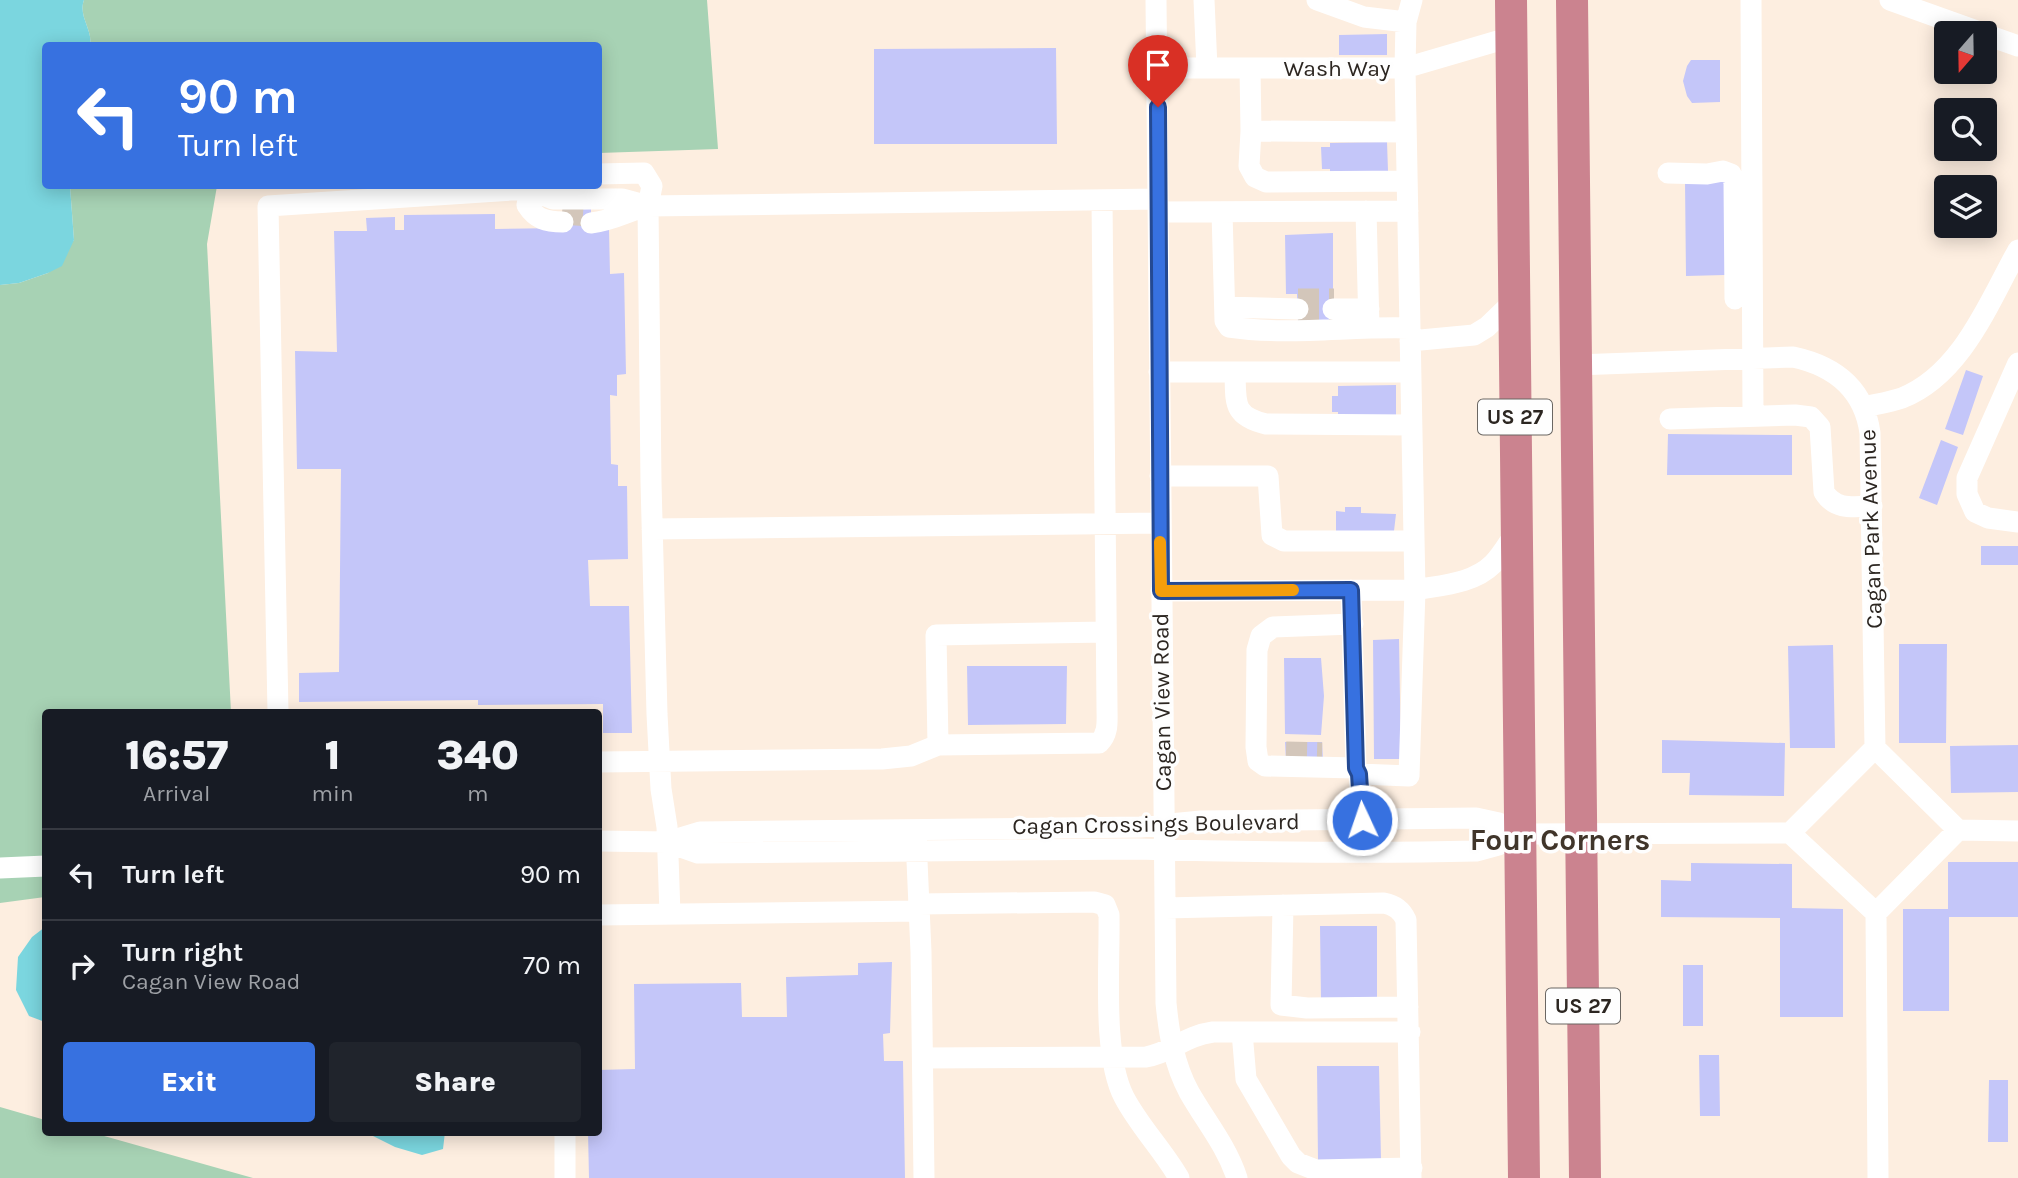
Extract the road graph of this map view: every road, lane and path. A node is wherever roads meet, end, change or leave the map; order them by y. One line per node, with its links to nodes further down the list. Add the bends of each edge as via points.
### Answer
1 (1156, 0): 15 (street, Cagan View Road)
2 (1205, 0): 16 (street)
3 (1317, 0): 9 (street, via 1364,17)
4 (1511, 0): 11 (highway, US 27)
5 (1558, 0): 14 (highway)
6 (1572, 0): 14 (highway, US 27)
7 (1751, 0): 43 (street)
8 (1890, 0): 10 (street)
9 (1407, 5): 18 (street)
10 (1947, 21)
11 (1511, 37): 18 (street, Wash Way); 37 (highway, US 27)
12 (1997, 39): 13 (street)
13 (2018, 46)
14 (1572, 64): 45 (highway, US 27)
15 (1157, 68): 16 (street, Wash Way); 29 (street, Cagan View Road)
16 (1207, 68): 17 (street, Wash Way)
17 (1250, 68): 18 (street, Wash Way); 19 (street)
18 (1405, 68): 20 (street)
19 (1251, 131): 20 (street); 23 (street, via 1249,166 1255,177 1266,182)
20 (1406, 132): 23 (street)
21 (1668, 173): 36 (street, via 1731,174)
22 (602, 174): 28 (street, via 644,173 652,186)
23 (1407, 181): 31 (street)
24 (502, 189): 66 (street, via 268,206)
25 (529, 189): 33 (street, via 527,205 532,212 545,222)
26 (533, 189): 28 (street, via 553,199 622,200)
27 (1102, 200): 28 (street); 29 (street); 57 (street)
28 (648, 206): 34 (street, via 612,220); 58 (street)
29 (1157, 206): 32 (street); 46 (street, Cagan View Road)
30 (1366, 211): 31 (street); 32 (street); 41 (street)
31 (1408, 211): 42 (street)
32 (1222, 212): 40 (street)
33 (563, 218)
34 (591, 219)
35 (2018, 250): 49 (street, via 1962,350 1934,378 1903,397)
36 (1735, 299)
37 (1514, 301): 42 (street, via 1474,335); 59 (highway, US 27)
38 (1298, 308): 40 (street)
39 (1333, 308): 41 (street)
40 (1225, 311): 41 (street, via 1229,327 1247,330 1350,329)
41 (1369, 313): 42 (street)
42 (1410, 335): 48 (street)
43 (1753, 359): 45 (street, Cagan Park Avenue); 49 (street, Cagan Park Avenue, via 1793,358 1821,365 1846,383); 50 (street)
44 (2018, 363): 55 (street, via 1967,478 1967,494 1975,512)
45 (1576, 365): 82 (highway, US 27)
46 (1159, 372): 47 (street); 53 (street, Cagan View Road)
47 (1234, 372): 48 (street); 52 (street, via 1240,413 1251,421)
48 (1410, 372): 52 (street)
49 (1864, 407): 54 (street, Cagan Park Avenue, via 1870,433)
50 (1753, 416): 51 (street); 54 (street, via 1811,417 1821,427 1824,492 1829,500 1844,507)
51 (1670, 419)
52 (1411, 425): 60 (street)
53 (1160, 477): 56 (street, Cagan View Road); 60 (street, via 1268,476 1272,535 1284,541)
54 (1872, 506): 69 (street, Cagan Park Avenue)
55 (2018, 522)
56 (1160, 523): 57 (street); 63 (street, Cagan View Road)
57 (1106, 524): 58 (street); 65 (street)
58 (652, 529): 73 (street)
59 (1516, 531): 62 (street, via 1493,565 1470,580); 81 (highway, US 27)
60 (1413, 541): 62 (street)
61 (1351, 590): 62 (street); 63 (street); 64 (street)
62 (1415, 590): 74 (street, via 1409,776)
63 (1161, 591): 76 (street, Cagan View Road)
64 (1353, 624): 68 (street, via 1273,627 1261,636 1256,650); 74 (street)
65 (1106, 632): 67 (street, via 1107,726 1099,743); 67 (street, via 936,635)
66 (278, 709)
67 (939, 745): 73 (street, via 911,756 882,759)
68 (1256, 747): 70 (street); 74 (street, via 1258,761 1265,766)
69 (1875, 748): 78 (street); 80 (street)
70 (1286, 752)
71 (1322, 753): 74 (street)
72 (602, 762): 73 (street)
73 (659, 762): 84 (street)
74 (1357, 765): 75 (street)
75 (1362, 820): 76 (street, Cagan Crossings Boulevard); 81 (street, Cagan Crossings Boulevard, via 1476,818)
76 (1164, 824): 77 (street, Cagan Crossings Boulevard); 85 (street, Cagan View Road)
77 (916, 829): 84 (street, Cagan Crossings Boulevard, via 700,832); 86 (street)
78 (1958, 830): 79 (street); 92 (street)
79 (2018, 831)
80 (1790, 833): 82 (street); 92 (street)
81 (1520, 834): 82 (street); 85 (street, Cagan Crossings Boulevard, via 1473,851); 107 (highway, US 27)
82 (1581, 834): 108 (highway, US 27)
83 (602, 841): 84 (street, Cagan Crossings Boulevard)
84 (667, 842): 86 (street, Cagan Crossings Boulevard, via 698,853); 93 (street)
85 (1164, 850): 86 (street, Cagan Crossings Boulevard); 91 (street, Cagan View Road)
86 (916, 851): 90 (street)
87 (42, 866): 88 (street)
88 (0, 868)
89 (1283, 905): 91 (street); 95 (street, via 1384,903 1398,909 1406,920); 95 (street, via 1281,1005)
90 (919, 908): 93 (street); 99 (street, via 1105,905 1109,915); 100 (street)
91 (1165, 908): 98 (street, Cagan View Road, via 1166,1003)
92 (1876, 913): 109 (street)
93 (670, 914): 94 (street)
94 (602, 915)
95 (1408, 1006): 97 (street)
96 (1241, 1032): 97 (street); 98 (street, via 1202,1034); 102 (street, via 1246,1079 1298,1163 1315,1170)
97 (1410, 1032): 102 (street)
98 (1172, 1048): 99 (street, via 1146,1057); 106 (street, Cagan View Road, via 1182,1077 1226,1150)
99 (1112, 1057): 100 (street); 105 (street, via 1123,1096)
100 (923, 1058): 104 (street)
101 (565, 1136): 103 (street)
102 (1412, 1173)
103 (565, 1178)
104 (924, 1178)
105 (1179, 1178)
106 (1237, 1178)
107 (1524, 1178)
108 (1585, 1178)
109 (1878, 1178)

